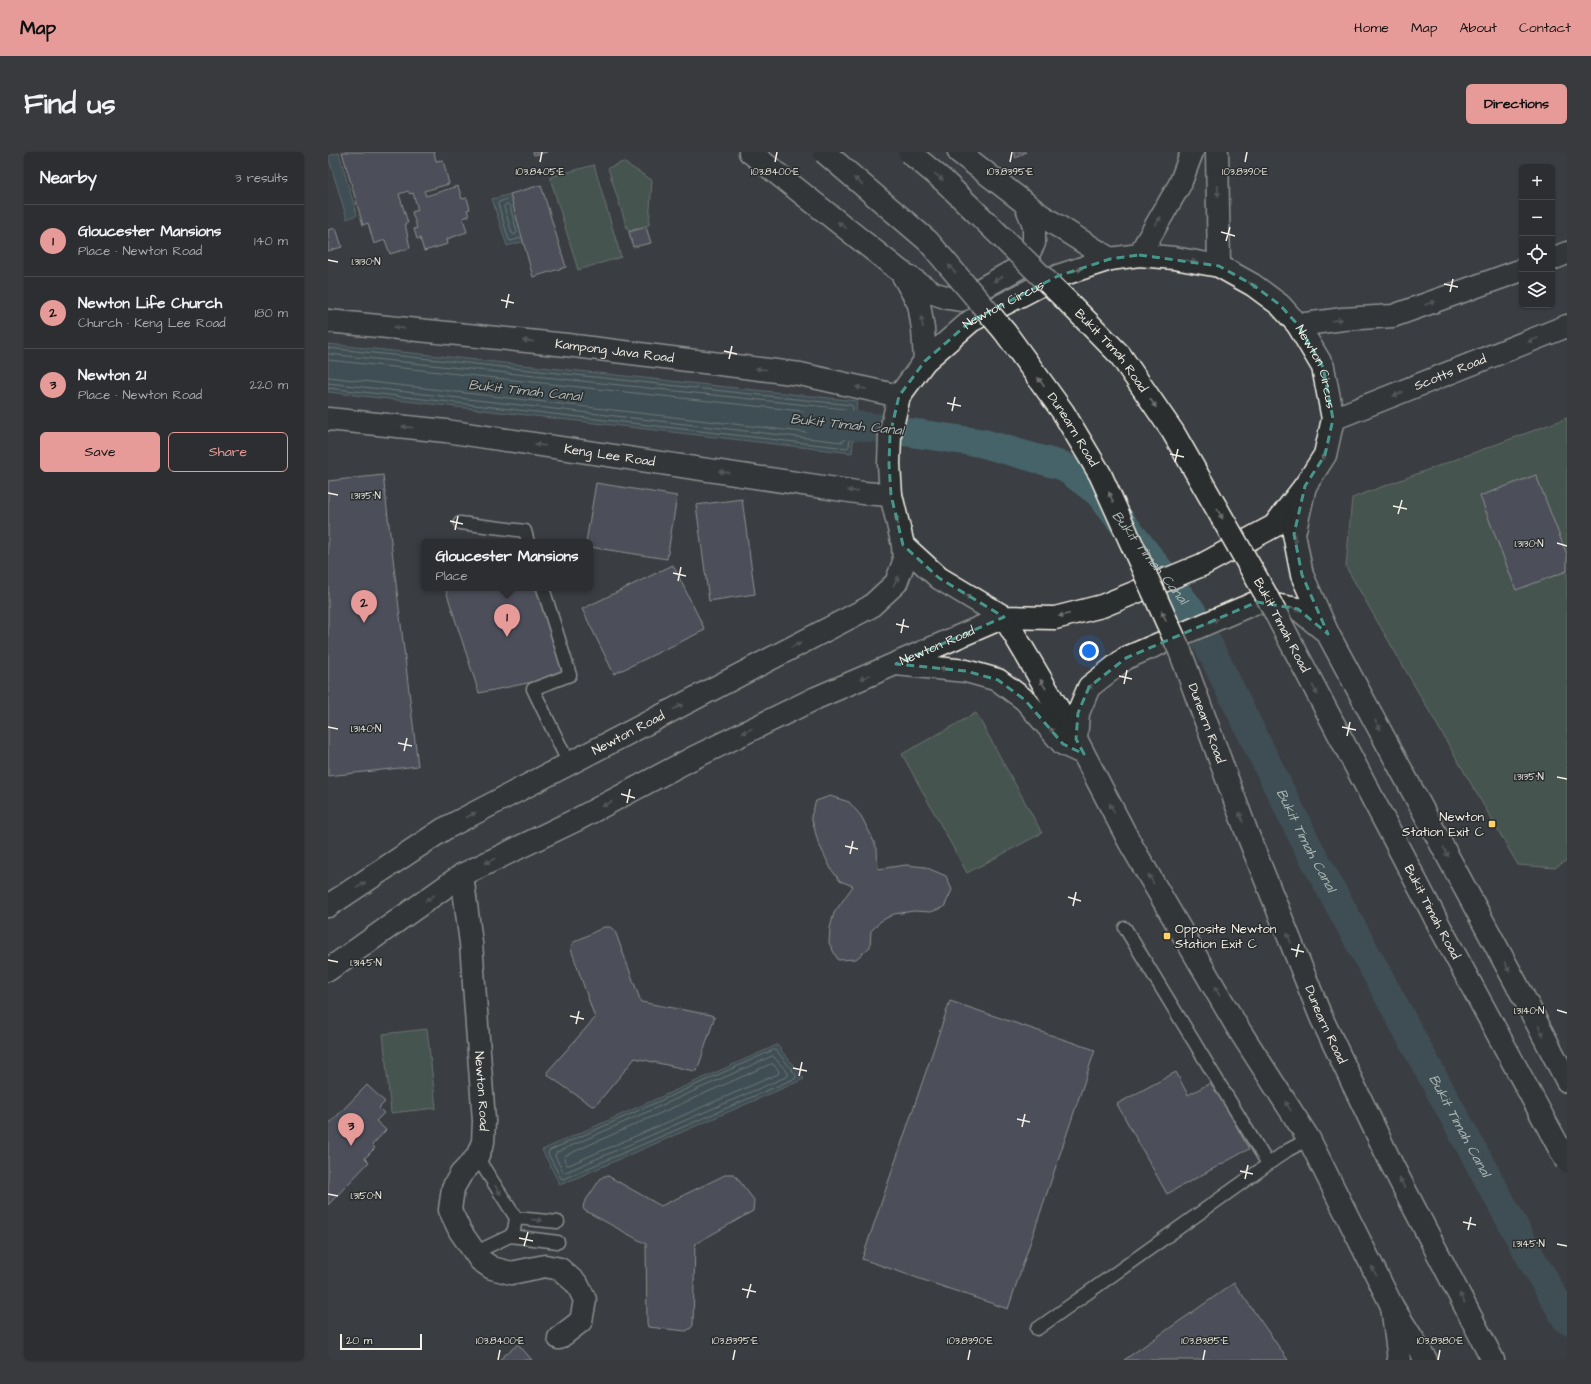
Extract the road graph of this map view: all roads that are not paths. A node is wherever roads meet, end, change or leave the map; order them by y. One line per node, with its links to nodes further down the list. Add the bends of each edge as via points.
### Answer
1 (750, 152): 14 (main road, one-way to 1)
2 (824, 152): 52 (main road, Dunearn Road, one-way to 2, bridge, via 1392,1165 1321,1017 1247,833 1180,651 1100,474 1063,412 1005,332 928,241)
3 (909, 152): 40 (main road, Bukit Timah Road, one-way to 40, bridge, via 944,181 1120,355 1173,432 1265,593 1441,929)
4 (959, 152): 7 (main road)
5 (1192, 152): 9 (main road, one-way to 5, via 1180,184)
6 (1217, 152): 12 (main road, one-way to 12)
7 (1025, 203): 11 (main road); 14 (main road, one-way to 14, via 1034,225 1034,243 1022,266 961,300 933,293)
8 (1567, 253): 10 (main road)
9 (1138, 255): 11 (main road, Newton Circus); 12 (main road, Newton Circus, one-way to 12)
10 (1555, 258)
11 (1110, 259): 18 (main road, Newton Circus, one-way to 11, via 971,321 1058,276)
12 (1219, 266): 16 (main road, Newton Circus, one-way to 16, via 1254,285 1280,305)
13 (1519, 271): 16 (main road, one-way to 13, via 1393,316)
14 (901, 272): 18 (main road, one-way to 14, via 919,304)
15 (328, 321): 19 (main road, Kampong Java Road, one-way to 15, via 800,374 567,345)
16 (1298, 325): 21 (main road, Newton Circus, via 1323,367)
17 (1567, 326): 21 (main road, Scotts Road, one-way to 21)
18 (925, 361): 19 (main road, Newton Circus)
19 (898, 401): 23 (main road, Newton Circus, via 890,435)
20 (328, 419): 23 (main road, Keng Lee Road, one-way to 20, via 855,492 446,431)
21 (1333, 419): 22 (main road, Newton Circus, one-way to 22, via 1325,455)
22 (1305, 486): 28 (main road, Newton Circus, one-way to 28, via 1274,526 1202,565 1102,606 1055,618); 29 (main road, one-way to 29, via 1294,534 1302,575)
23 (891, 495): 26 (main road, Newton Circus, one-way to 23)
24 (460, 523): 25 (lane, via 525,531)
25 (527, 539)
26 (903, 545): 28 (main road, one-way to 26, via 939,578); 32 (main road, Newton Road, one-way to 26, via 870,607 896,583 904,562)
27 (544, 591): 32 (lane, via 570,675 533,689)
28 (1004, 618): 30 (main road, Newton Road); 31 (main road, one-way to 28)
29 (1328, 634): 31 (main road, one-way to 29, via 1078,712 1089,686 1126,658 1257,602 1298,609); 37 (main road, one-way to 37)
30 (896, 664): 31 (main road, one-way to 30, via 1063,744 1025,700 998,680 966,671); 33 (main road, Newton Road, one-way to 33, via 816,698)
31 (1080, 747): 38 (main road, one-way to 31, via 1236,1025 1161,897)
32 (569, 764): 34 (main road, Newton Road, one-way to 32, via 444,829)
33 (462, 875): 36 (main road, Newton Road, one-way to 36); 39 (main road, Newton Road, via 471,943 484,1121 483,1142)
34 (328, 906)
35 (1125, 928): 41 (lane)
36 (328, 970)
37 (1567, 1081)
38 (1309, 1139): 41 (lane); 47 (main road, one-way to 38)
39 (477, 1157): 42 (lane, one-way to 42); 46 (main road, Newton Road, via 461,1174 453,1188 450,1210)
40 (1567, 1162)
41 (1268, 1164): 48 (lane)
42 (516, 1218): 43 (lane, one-way to 43); 44 (lane)
43 (558, 1222)
44 (510, 1236): 45 (lane); 46 (lane)
45 (558, 1242)
46 (474, 1253): 49 (main road, Newton Road, via 492,1268 511,1273 545,1266 560,1269 577,1284 585,1300 581,1321)
47 (1392, 1306): 50 (main road); 51 (main road)
48 (1037, 1329)
49 (559, 1338)
50 (1399, 1360)
51 (1426, 1360)
52 (1494, 1360)

